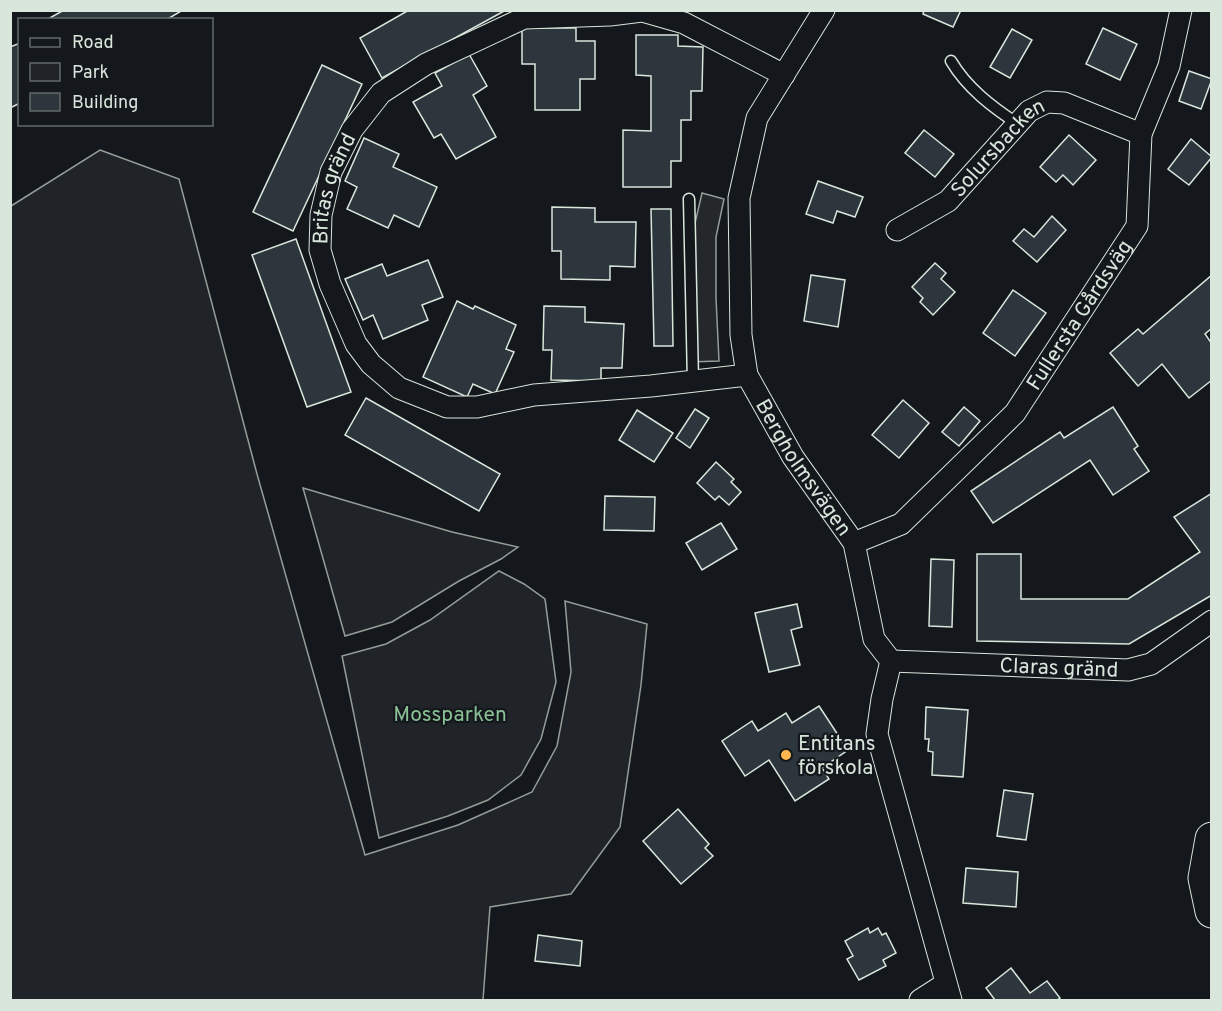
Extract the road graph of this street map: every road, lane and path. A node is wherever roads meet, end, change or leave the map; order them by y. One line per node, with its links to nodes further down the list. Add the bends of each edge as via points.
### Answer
1 (824, 10): 4 (street, Bergholmsvägen)
2 (1181, 10): 6 (street, Fullersta Gårdsväg, via 1168,66)
3 (951, 61): 5 (lane, via 960,76 992,107)
4 (784, 75): 9 (street, Bergholmsvägen, via 757,117 739,198 740,307); 10 (street, Britas gränd, via 684,23 642,11 524,18 426,64 381,93 352,130 331,172 321,216 320,250 330,284 356,344 371,364 399,388 447,407 477,407 534,395)
5 (1017, 124): 6 (street, Solursbacken, via 1029,111 1047,102 1064,104); 8 (street, Solursbacken, via 948,201)
6 (1141, 134): 11 (street, Fullersta Gårdsväg, via 1137,226 1015,413 901,524)
7 (689, 199): 10 (lane)
8 (897, 230)
9 (747, 375): 10 (street, Britas gränd); 11 (street, Bergholmsvägen, via 794,457)
10 (693, 382)
11 (854, 543): 13 (street, Bergholmsvägen, via 874,639)
12 (1212, 621): 13 (street, Claras gränd, via 1151,664 1128,670)
13 (891, 661): 16 (street, via 877,734)
14 (1212, 839): 15 (main road, via 1205,878)
15 (1212, 911)
16 (948, 992): 17 (street)
17 (920, 1000)

